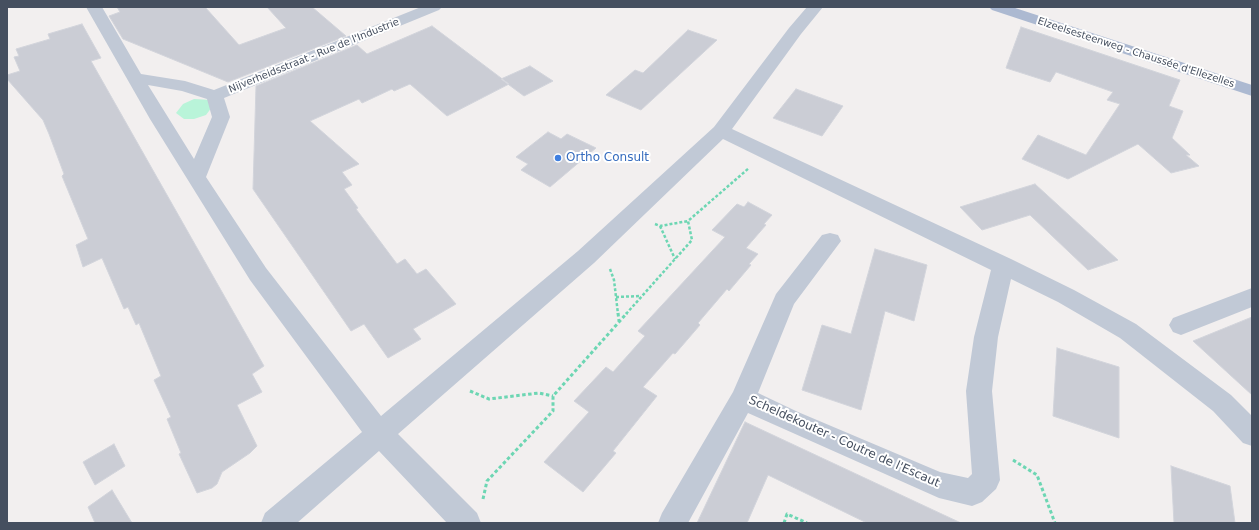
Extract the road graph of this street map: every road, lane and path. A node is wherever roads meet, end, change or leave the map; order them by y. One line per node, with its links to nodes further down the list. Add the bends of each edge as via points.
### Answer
1 (94, 7): 5 (street)
2 (434, 7): 7 (street, Nijverheidsstraat - Rue de l'Industrie)
3 (815, 7): 8 (street)
4 (996, 7): 6 (main road, Elzeelsesteenweg - Chaussée d'Ellezelles)
5 (136, 78): 7 (street, via 185,86); 10 (street)
6 (1252, 91)
7 (215, 96): 10 (street, via 221,117)
8 (721, 131): 9 (street); 13 (street)
9 (767, 153): 14 (path, via 688,221 692,240); 15 (street)
10 (196, 177): 24 (street, via 258,274)
11 (660, 226): 14 (path)
12 (830, 241): 23 (street, Scheldekouter - Coutre de l'Escaut, via 784,300)
13 (599, 245): 17 (path, via 614,280); 21 (street)
14 (675, 259): 16 (path)
15 (1003, 265): 25 (street, via 1066,296 1128,331 1222,403); 26 (street, Scheldekouter - Coutre de l'Escaut, via 986,337 978,391)
16 (642, 296): 17 (path); 19 (path)
17 (616, 297): 19 (path)
18 (1252, 297): 20 (street)
19 (619, 320): 22 (path)
20 (1181, 325)
21 (442, 380): 22 (path, via 489,399 539,393); 24 (street)
22 (553, 396): 27 (path, via 553,411 487,481)
23 (743, 398): 26 (street, Scheldekouter - Coutre de l'Escaut, via 939,485 972,492 986,480); 29 (street, Scheldekouter - Coutre de l'Escaut)
24 (379, 433): 27 (street); 28 (street)
25 (1252, 434)
26 (983, 442): 32 (path, via 1037,475)
27 (474, 513)
28 (275, 523)
29 (672, 523)
30 (784, 523): 31 (path, via 788,514)
31 (807, 523)
32 (1055, 523)

